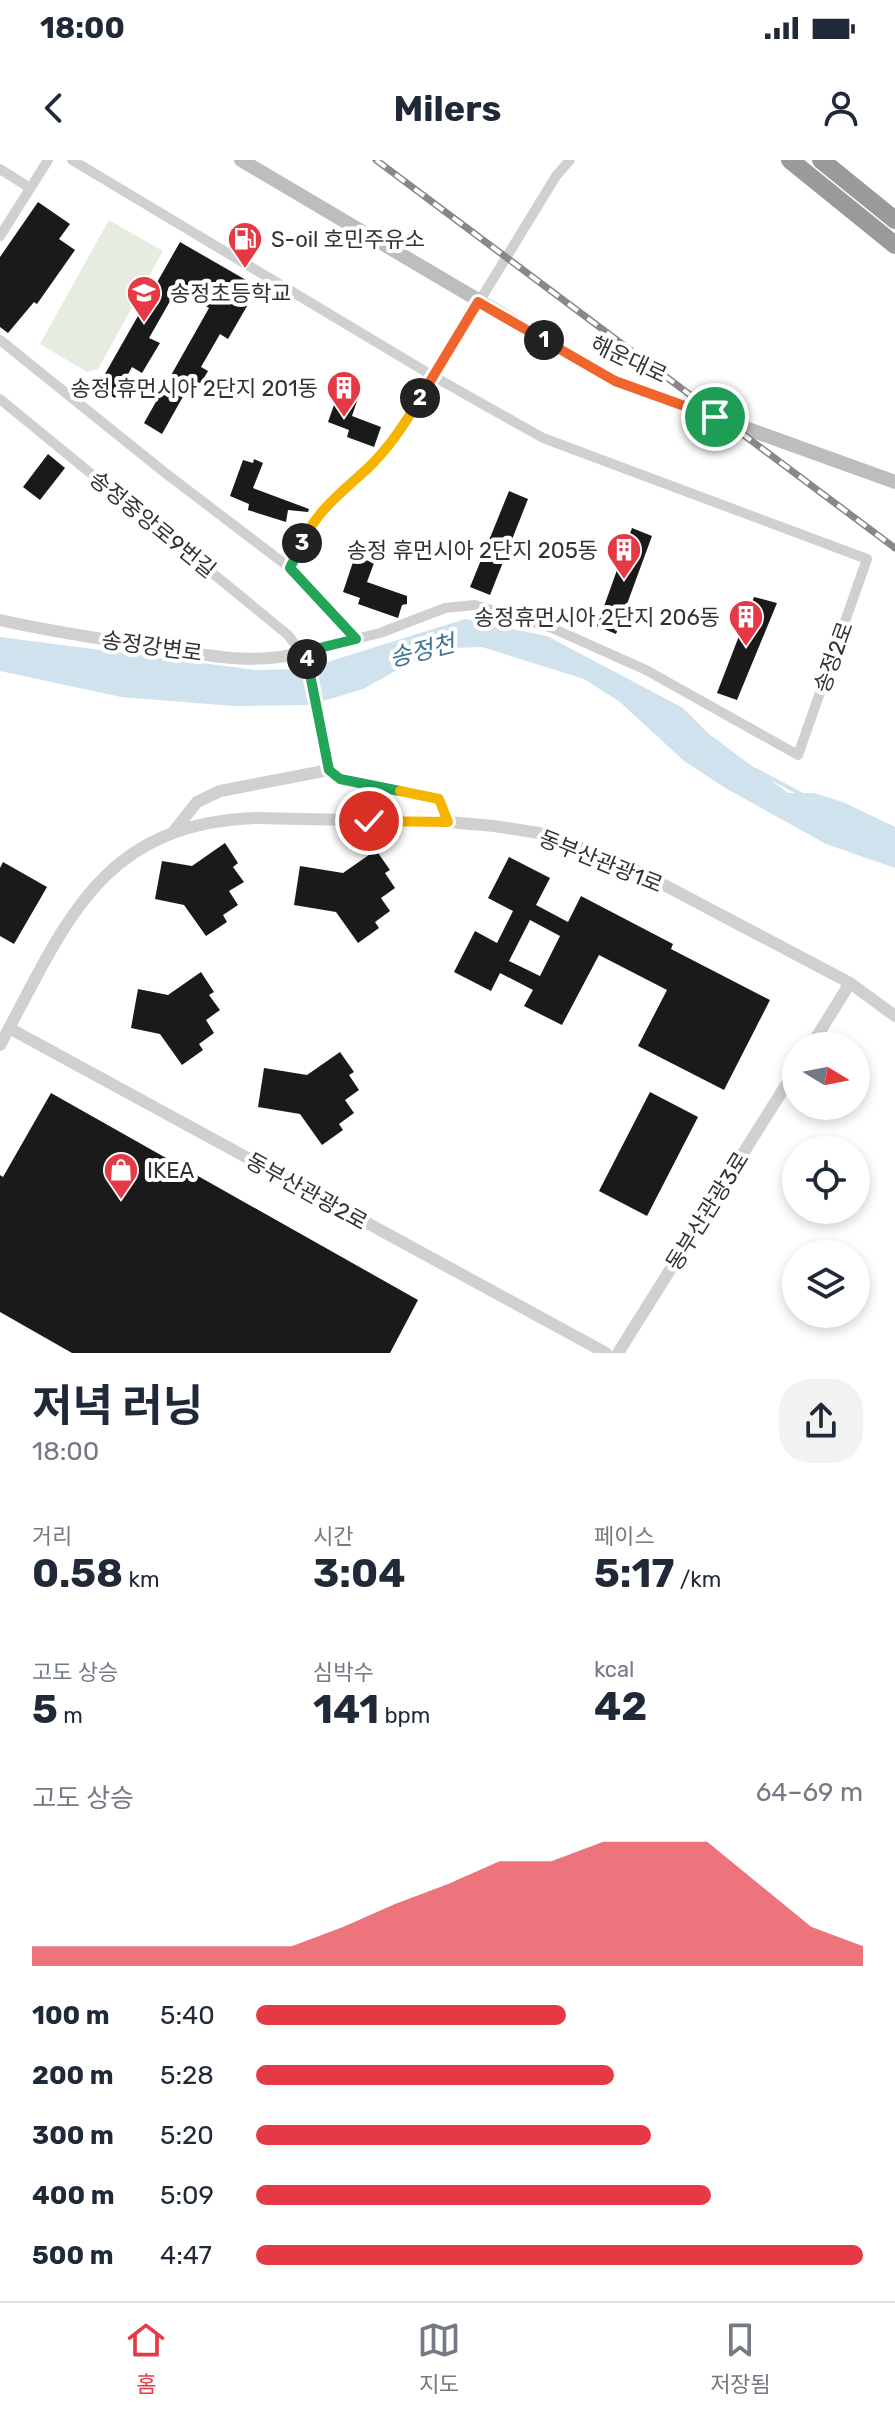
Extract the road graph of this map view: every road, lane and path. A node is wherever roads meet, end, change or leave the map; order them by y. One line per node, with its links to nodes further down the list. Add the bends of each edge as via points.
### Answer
1 (48, 160): 8 (street)
2 (72, 160): 14 (street)
3 (241, 160): 12 (main road, 해운대로)
4 (570, 160): 12 (street)
5 (790, 160): 11 (highway)
6 (821, 160): 9 (highway)
7 (0, 169): 8 (street)
8 (30, 188): 10 (street)
9 (895, 220)
10 (0, 236)
11 (895, 245)
12 (478, 302): 14 (street); 16 (main road, 해운대로, via 615,381)
13 (0, 340): 17 (street)
14 (433, 376): 17 (street, via 380,455 326,504); 19 (street, 송정2로, via 543,438 867,559 798,755 646,670 552,628 475,605 445,608)
15 (0, 399): 20 (street, 송정중앙로9번길, via 288,635)
16 (895, 482)
17 (290, 568): 19 (street)
18 (0, 620): 20 (street, 송정강변로, via 250,660)
19 (356, 639): 20 (street)
20 (305, 656): 21 (street)
21 (329, 770): 22 (street, via 340,779 439,799); 23 (street, via 220,791 197,802)
22 (448, 822): 23 (street, 동부산관광1로, via 255,818); 24 (street, 동부산관광1로, via 545,834 632,868)
23 (174, 831): 26 (street, 동부산관광1로, via 123,859 94,886 66,920)
24 (850, 983): 25 (street, 동부산관광1로); 27 (street)
25 (895, 1016)
26 (9, 1028): 28 (street, 동부산관광1로); 30 (street, 동부산관광2로)
27 (820, 1032)
28 (0, 1045)
29 (782, 1091): 31 (street, 동부산관광3로)
30 (606, 1353)
31 (618, 1353)

